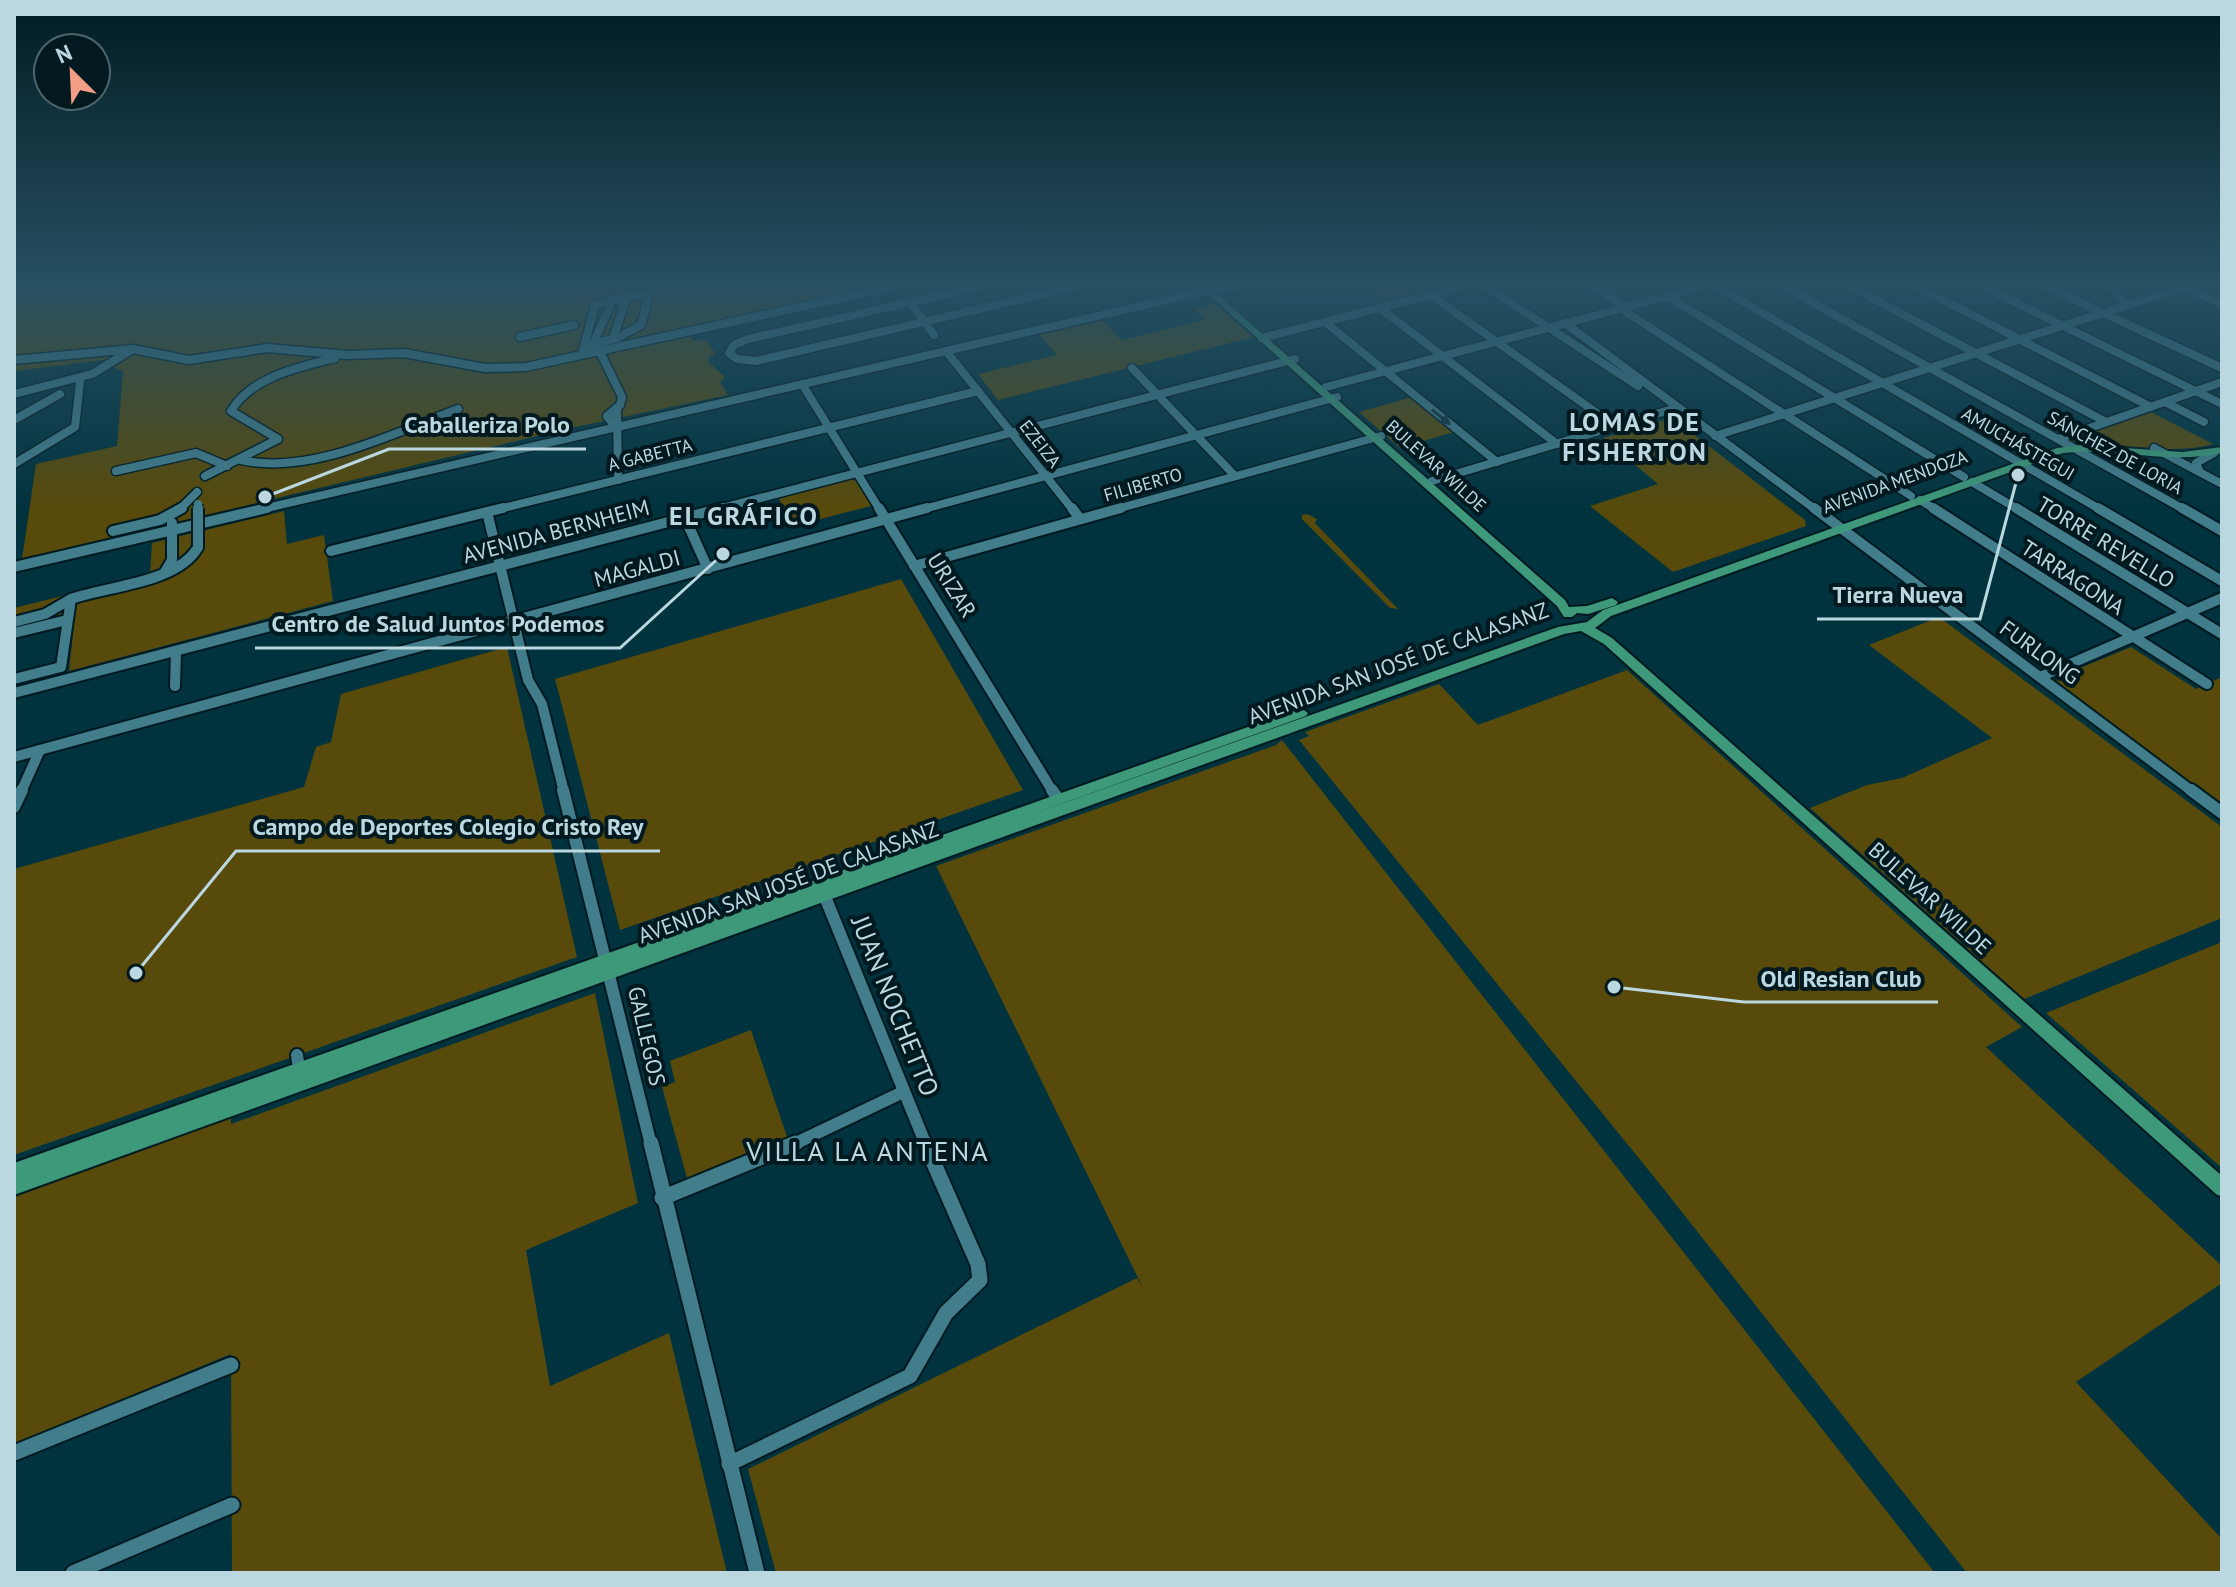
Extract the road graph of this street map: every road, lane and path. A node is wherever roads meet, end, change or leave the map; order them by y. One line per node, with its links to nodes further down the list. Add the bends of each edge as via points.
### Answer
1 (68, 360): 26 (street)
2 (118, 360): 33 (street)
3 (318, 360): 25 (street)
4 (329, 360): 25 (street)
5 (444, 360): 6 (street, via 495,369)
6 (553, 360)
7 (604, 360): 53 (street, via 622,397)
8 (906, 360): 32 (street)
9 (953, 360): 36 (street, EZEIZA)
10 (1292, 360): 34 (main road, BULEVAR WILDE); 39 (street, AVENIDA BERNHEIM); 40 (main road, BULEVAR WILDE)
11 (1372, 360): 29 (street)
12 (1428, 360): 29 (street)
13 (1449, 360): 60 (street)
14 (1523, 360): 51 (street)
15 (1599, 360): 45 (street)
16 (1613, 360): 45 (street, FURLONG)
17 (1700, 360): 47 (street, TARRAGONA)
18 (1773, 360): 41 (street, TORRE REVELLO)
19 (1842, 360): 31 (street, AMUCHÁSTEGUI)
20 (1916, 360): 28 (street, SÁNCHEZ DE LORIA)
21 (1954, 360): 28 (street)
22 (1989, 360): 49 (street)
23 (2061, 360): 44 (street)
24 (2133, 360): 37 (street)
25 (314, 364): 63 (street, via 259,385 231,407 236,416 278,439)
26 (14, 367)
27 (1132, 368): 39 (street)
28 (1930, 368): 31 (street); 59 (street, SÁNCHEZ DE LORIA)
29 (1385, 371): 34 (street); 64 (street, one-way to 64)
30 (2222, 382): 37 (street)
31 (1881, 383): 41 (street); 65 (street, AMUCHÁSTEGUI)
32 (802, 384): 52 (street, URIZAR); 53 (street)
33 (79, 386): 35 (street); 66 (street, via 75,427)
34 (1326, 387): 40 (main road, BULEVAR WILDE)
35 (60, 389): 38 (street); 48 (street)
36 (978, 391): 52 (street, A GABETTA); 54 (street, EZEIZA)
37 (2195, 391): 42 (street); 43 (street)
38 (14, 394)
39 (1157, 395): 54 (street, AVENIDA BERNHEIM); 55 (street)
40 (1334, 398): 55 (street, MAGALDI); 57 (main road, BULEVAR WILDE)
41 (1835, 398): 47 (street); 75 (street, TORRE REVELLO)
42 (2165, 402): 44 (street); 50 (street)
43 (2222, 404)
44 (2151, 407): 49 (street)
45 (1676, 408): 51 (street); 56 (street, FURLONG)
46 (458, 409): 67 (street, via 334,455)
47 (1783, 414): 56 (street); 79 (street, TARRAGONA)
48 (14, 420)
49 (2106, 422): 59 (street)
50 (2204, 422)
51 (1615, 426): 60 (street)
52 (829, 427): 70 (street, URIZAR); 76 (street, A GABETTA)
53 (616, 428): 76 (street); 87 (street)
54 (1011, 433): 70 (street, AVENIDA BERNHEIM); 73 (street, EZEIZA)
55 (1196, 435): 73 (street, MAGALDI); 74 (street)
56 (1715, 436): 86 (street, FURLONG)
57 (1378, 437): 74 (street, FILIBERTO); 77 (main road, BULEVAR WILDE); 100 (main road, BULEVAR WILDE, via 1561,603)
58 (2222, 441): 61 (main road, AVENIDA MENDOZA)
59 (2065, 443): 61 (main road, AVENIDA MENDOZA); 65 (main road, AVENIDA MENDOZA); 89 (street, SÁNCHEZ DE LORIA)
60 (1557, 444): 64 (street)
61 (2159, 451): 62 (main road, AVENIDA MENDOZA); 71 (street)
62 (2218, 451): 71 (street, via 2196,463)
63 (241, 460): 67 (street); 68 (street)
64 (1497, 462): 77 (street)
65 (2016, 462): 75 (main road, AVENIDA MENDOZA); 96 (street, AMUCHÁSTEGUI)
66 (14, 464)
67 (255, 465): 72 (street)
68 (227, 466): 69 (street, via 196,453); 72 (street)
69 (116, 471)
70 (857, 473): 83 (street, AVENIDA BERNHEIM); 85 (street, URIZAR)
71 (2204, 475): 78 (street)
72 (205, 476): 80 (street, via 196,478)
73 (1046, 476): 84 (street, EZEIZA); 85 (street, MAGALDI)
74 (1235, 476): 84 (street, FILIBERTO)
75 (1968, 479): 79 (main road, AVENIDA MENDOZA); 99 (street, TORRE REVELLO)
76 (618, 480): 81 (street, A GABETTA)
77 (1432, 481): 100 (main road, BULEVAR WILDE)
78 (2222, 484)
79 (1916, 498): 86 (main road, AVENIDA MENDOZA); 107 (street, TARRAGONA)
80 (196, 499): 82 (street); 95 (street, bridge, via 197,554)
81 (487, 512): 90 (street, A GABETTA); 93 (street, GALLEGOS)
82 (172, 517): 87 (street); 88 (street)
83 (685, 518): 93 (street, AVENIDA BERNHEIM); 94 (street)
84 (1080, 519): 91 (street, FILIBERTO)
85 (886, 520): 91 (street, URIZAR); 94 (street, MAGALDI)
86 (1835, 527): 100 (main road, AVENIDA MENDOZA); 110 (street, FURLONG)
87 (172, 529): 92 (street); 95 (street, via 172,560)
88 (113, 531)
89 (2222, 531)
90 (331, 551)
91 (914, 566): 117 (street, URIZAR)
92 (14, 567)
93 (501, 567): 103 (street, GALLEGOS); 109 (street, AVENIDA BERNHEIM)
94 (708, 569): 103 (street, MAGALDI)
95 (164, 572): 98 (street)
96 (2222, 581)
97 (2222, 598): 99 (street)
98 (71, 599): 101 (street); 102 (street, via 45,614)
99 (2187, 613): 106 (street, TORRE REVELLO); 107 (street)
100 (1583, 615): 104 (main road, AVENIDA MENDOZA, via 1595,624); 108 (main road, BULEVAR WILDE); 117 (main road, AVENIDA SAN JOSÉ DE CALASANZ)
101 (67, 620): 105 (street); 111 (street, via 61,667)
102 (14, 622)
103 (514, 622): 115 (street, MAGALDI); 121 (street, GALLEGOS, via 528,680 542,704)
104 (1582, 626): 108 (main road, BULEVAR WILDE); 117 (main road, AVENIDA SAN JOSÉ DE CALASANZ)
105 (14, 633)
106 (2222, 634)
107 (2133, 636): 110 (street); 112 (street, TARRAGONA)
108 (1608, 641): 125 (main road, BULEVAR WILDE)
109 (176, 652): 113 (street); 114 (street, AVENIDA BERNHEIM)
110 (2040, 677): 119 (street, FURLONG)
111 (14, 679)
112 (2207, 684)
113 (175, 686)
114 (14, 693)
115 (40, 750): 116 (street, MAGALDI); 118 (street)
116 (14, 757)
117 (1061, 804): 120 (main road, AVENIDA SAN JOSÉ DE CALASANZ)
118 (14, 807)
119 (2222, 813)
120 (822, 889): 121 (main road, AVENIDA SAN JOSÉ DE CALASANZ); 122 (street, JUAN NOCHETTO)
121 (607, 965): 123 (main road, AVENIDA SAN JOSÉ DE CALASANZ, via 298,1062); 124 (main road, AVENIDA SAN JOSÉ DE CALASANZ); 126 (street, GALLEGOS)
122 (903, 1092): 126 (street, via 770,1155); 129 (street, JUAN NOCHETTO, via 978,1264 980,1280 950,1307 910,1376)
123 (14, 1171)
124 (14, 1186)
125 (2222, 1188)
126 (662, 1198): 129 (street, GALLEGOS)
127 (231, 1365): 128 (street)
128 (14, 1453)
129 (729, 1464): 132 (street, GALLEGOS)
130 (232, 1505): 131 (street)
131 (73, 1573)
132 (757, 1573)

